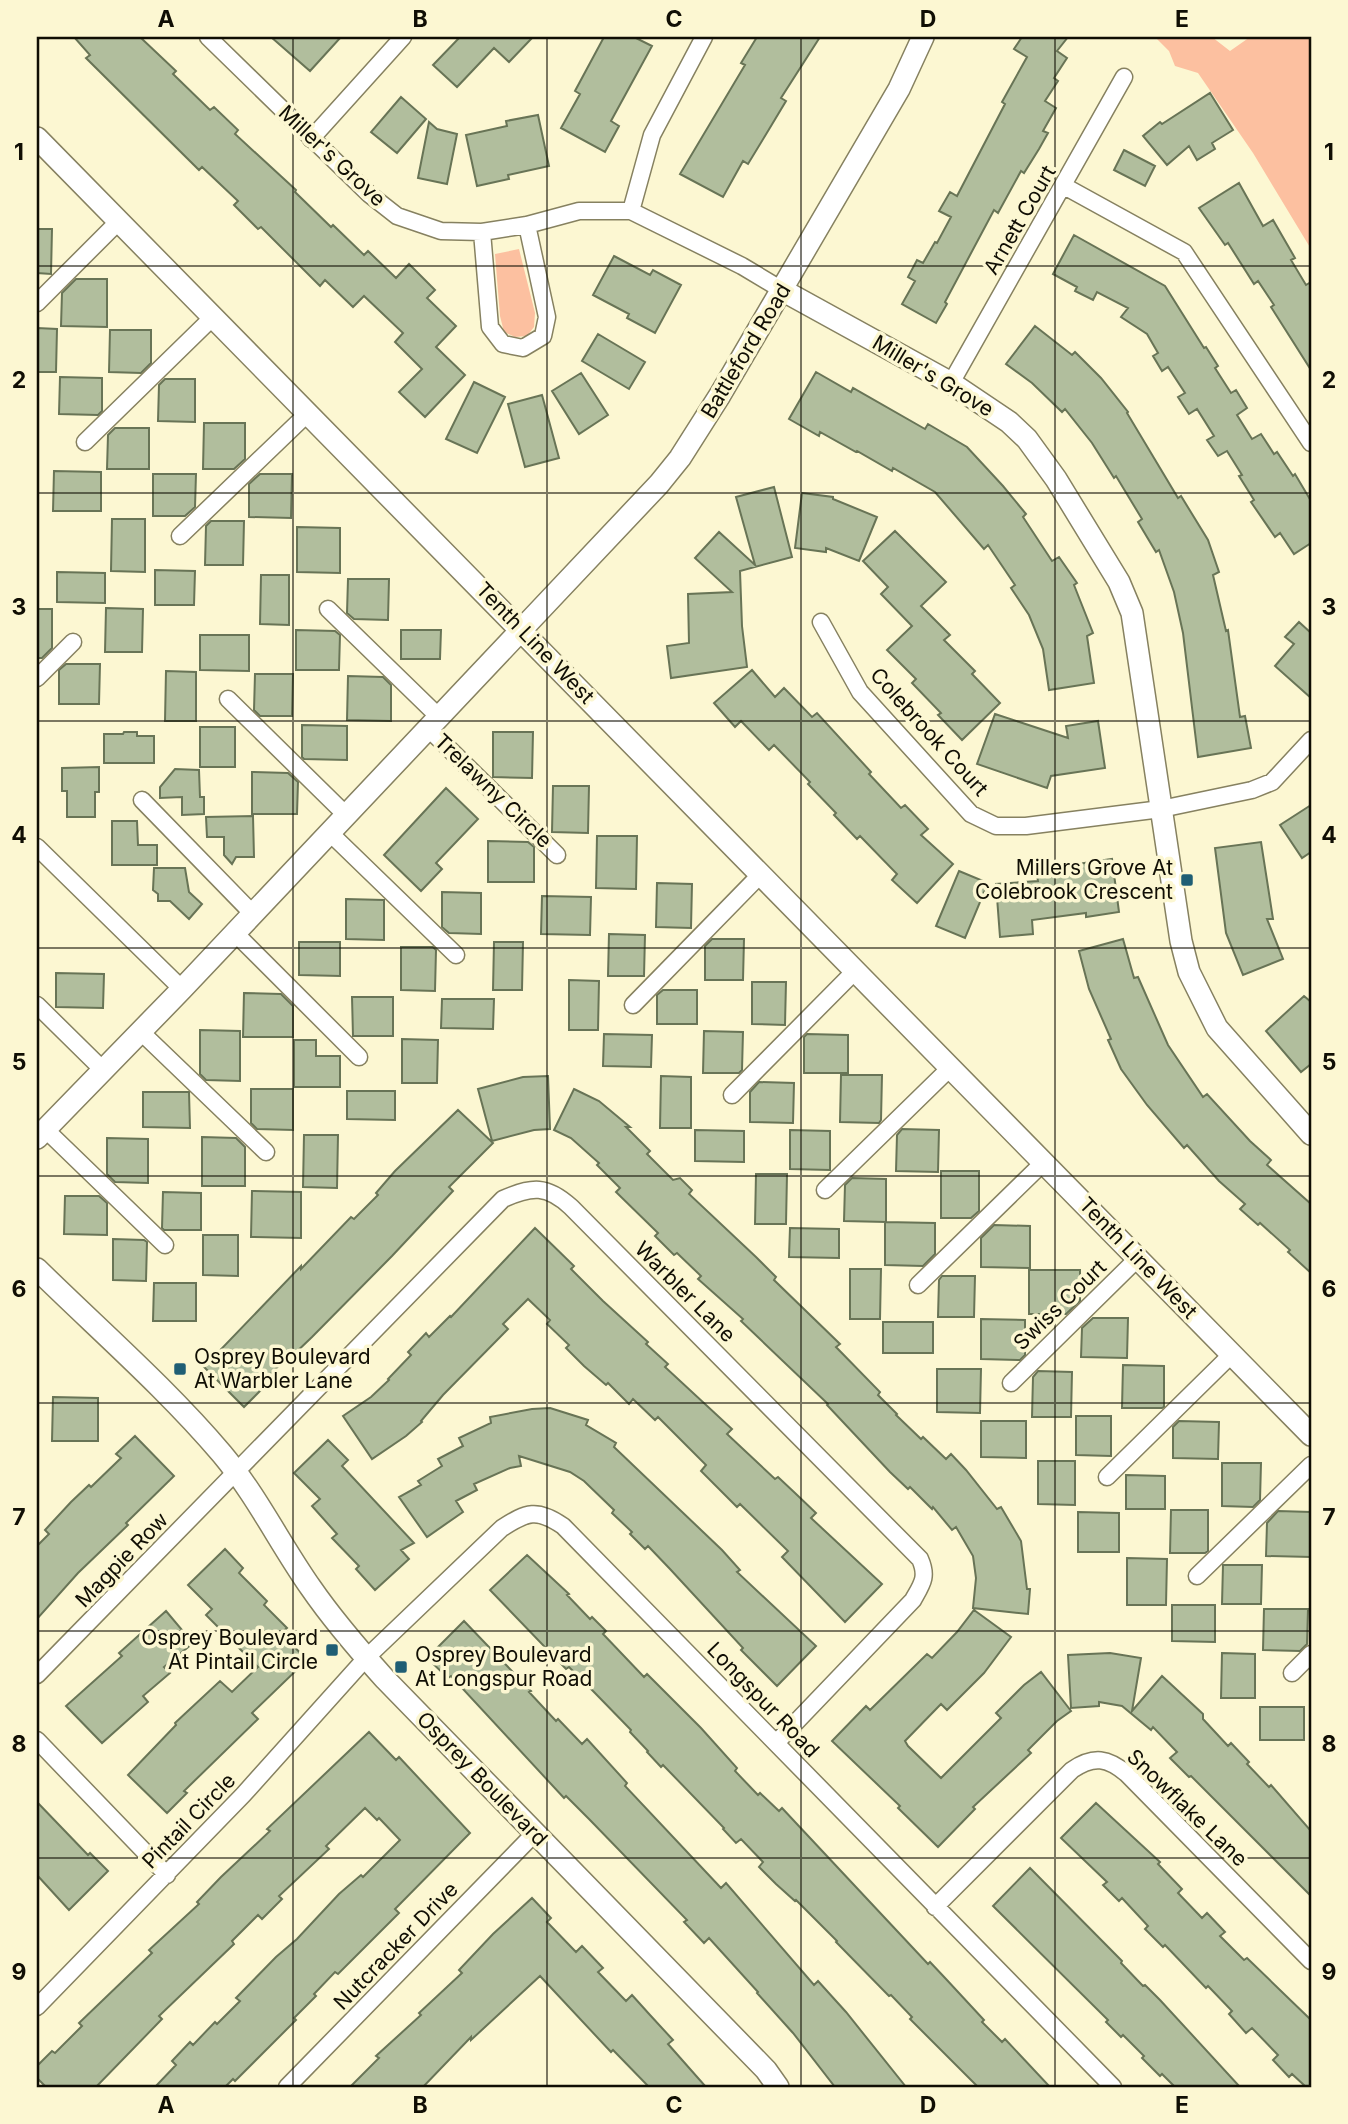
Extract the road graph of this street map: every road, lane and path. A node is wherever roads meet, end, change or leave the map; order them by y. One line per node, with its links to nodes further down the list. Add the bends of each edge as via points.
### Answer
1 (208, 37): 7 (street, Miller's Grove)
2 (403, 37): 7 (street)
3 (704, 37): 9 (street, via 652,135)
4 (923, 37): 13 (street, Battleford Road, via 899,89)
5 (1124, 78): 8 (street, Arnett Court)
6 (37, 138): 10 (street, Tenth Line West)
7 (311, 139): 12 (street, Miller's Grove, via 397,216 441,231)
8 (1064, 186): 16 (street, Arnett Court); 19 (street, via 1184,252)
9 (631, 211): 11 (street, Miller's Grove, via 579,211); 13 (street, Miller's Grove)
10 (119, 221): 14 (street); 15 (street, Tenth Line West)
11 (527, 225): 12 (street, Miller's Grove); 12 (street, via 547,317 543,336 523,348 503,344 490,327)
12 (482, 232)
13 (782, 290): 16 (street, Miller's Grove); 23 (street, Battleford Road, via 680,458)
14 (37, 303)
15 (213, 317): 17 (street, Tenth Line West); 18 (street)
16 (951, 383): 30 (street, Miller's Grove, via 1027,439 1119,582 1132,613)
17 (308, 413): 20 (street); 23 (street, Tenth Line West)
18 (85, 442)
19 (1311, 443)
20 (180, 536)
21 (328, 609): 27 (street, Trelawny Circle)
22 (821, 622): 30 (street, Colebrook Court, via 860,692 971,814 996,826 1026,826)
23 (521, 630): 27 (street, Trelawny Circle); 35 (street, Tenth Line West)
24 (73, 642): 25 (street)
25 (37, 678)
26 (228, 699): 31 (street)
27 (434, 723): 31 (street, Trelawny Circle); 34 (street, Trelawny Circle)
28 (1311, 740): 30 (street, Colebrook Court, via 1272,782)
29 (142, 800): 36 (street)
30 (1161, 809): 48 (street, Miller's Grove, via 1189,972 1217,1028)
31 (346, 815): 32 (street, Trelawny Circle)
32 (330, 833): 36 (street, Trelawny Circle); 38 (street)
33 (37, 847): 40 (street)
34 (557, 855)
35 (761, 874): 39 (street, Tenth Line West); 41 (street)
36 (253, 914): 37 (street, Trelawny Circle)
37 (235, 933): 40 (street, Trelawny Circle); 44 (street)
38 (456, 955)
39 (856, 970): 45 (street, Tenth Line West); 47 (street)
40 (182, 989): 43 (street, Trelawny Circle)
41 (633, 1005)
42 (37, 1006): 46 (street)
43 (141, 1031): 46 (street, Trelawny Circle); 50 (street)
44 (359, 1057)
45 (951, 1067): 51 (street, Tenth Line West); 52 (street)
46 (103, 1070): 49 (street, Trelawny Circle)
47 (732, 1096)
48 (1307, 1122)
49 (41, 1133): 53 (street, Trelawny Circle)
50 (266, 1152)
51 (1044, 1162): 54 (street, Tenth Line West); 56 (street)
52 (825, 1190)
53 (165, 1245)
54 (1138, 1258): 57 (street, Tenth Line West); 58 (street, Swiss Court)
55 (37, 1269): 61 (street, Osprey Boulevard, via 168,1397)
56 (918, 1285)
57 (1232, 1354): 59 (street, Tenth Line West); 62 (street)
58 (1011, 1383)
59 (1311, 1435)
60 (1311, 1465): 63 (street)
61 (236, 1472): 65 (street, Osprey Boulevard, via 311,1587); 67 (street, Magpie Row); 69 (street, Warbler Lane, via 503,1199 525,1189 555,1193 920,1559 925,1570 925,1581 913,1600)
62 (1107, 1477)
63 (1197, 1576)
64 (1311, 1654): 66 (street)
65 (366, 1658): 69 (street, Longspur Road, via 502,1528 534,1513 563,1526); 70 (street, Osprey Boulevard); 71 (street, Pintail Circle)
66 (1292, 1673)
67 (37, 1675)
68 (37, 1740): 71 (street)
69 (776, 1744): 72 (street, Longspur Road)
70 (535, 1833): 75 (street, Nutcracker Drive); 76 (street, Osprey Boulevard)
71 (167, 1875): 74 (street, Pintail Circle)
72 (934, 1907): 73 (street, Snowflake Lane, via 1072,1770 1083,1762 1100,1760 1114,1763 1127,1774); 77 (street, Longspur Road)
73 (1311, 1961)
74 (37, 2007)
75 (287, 2087)
76 (778, 2087)
77 (1112, 2087)

